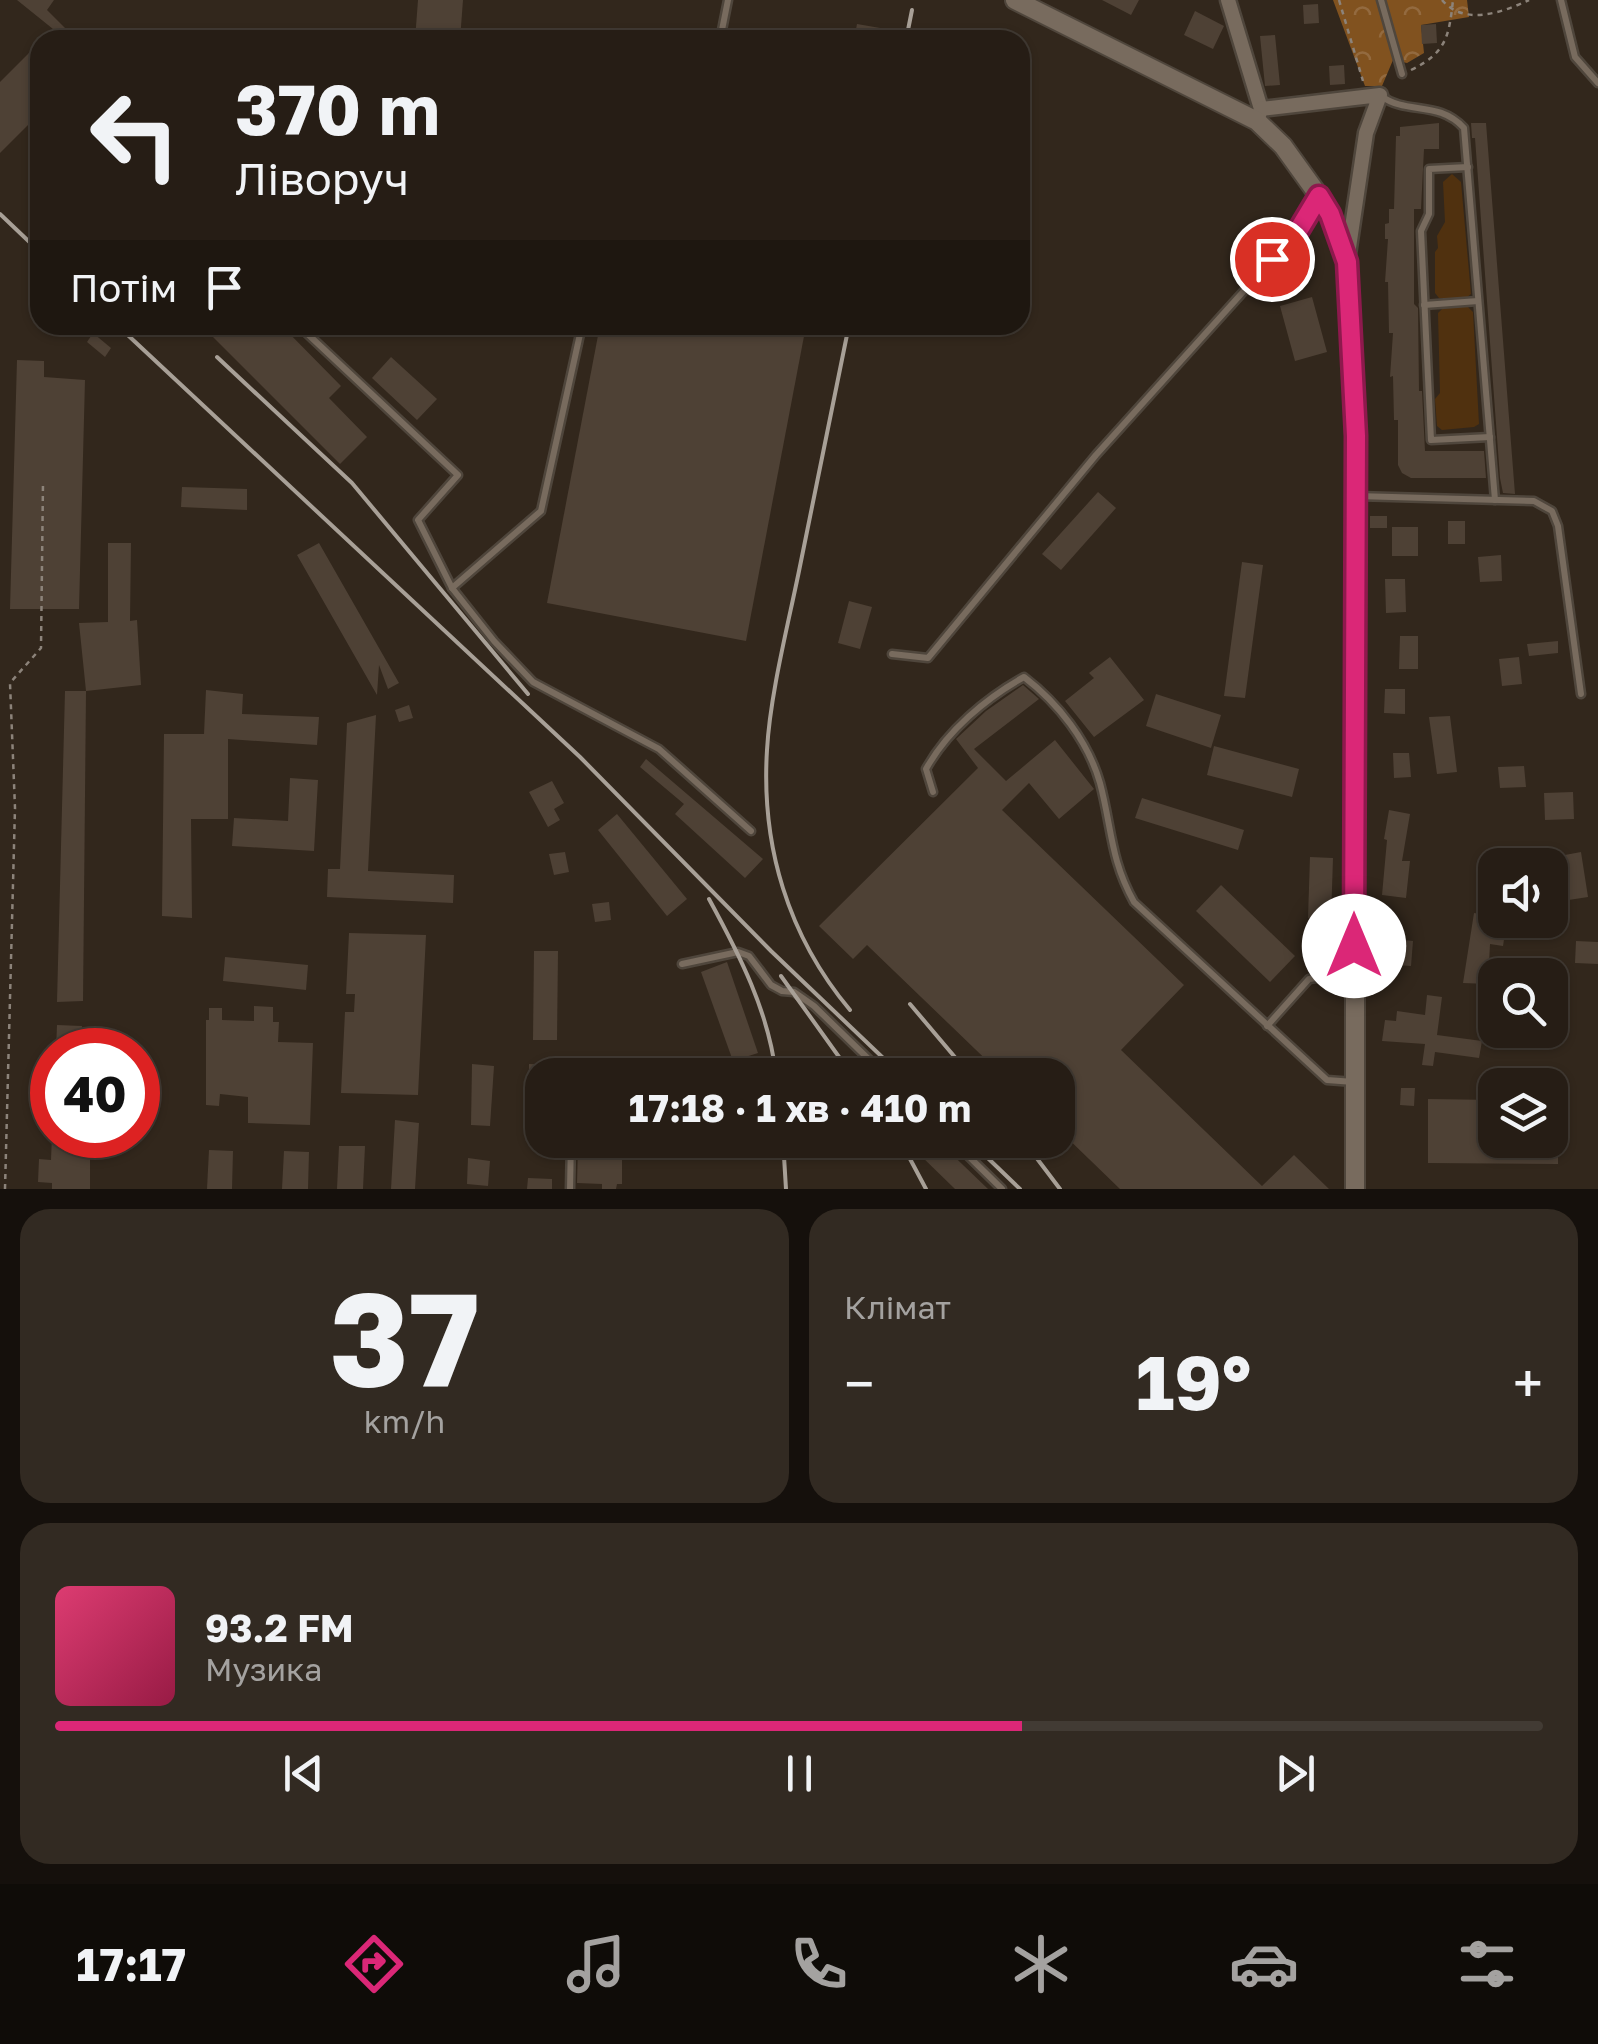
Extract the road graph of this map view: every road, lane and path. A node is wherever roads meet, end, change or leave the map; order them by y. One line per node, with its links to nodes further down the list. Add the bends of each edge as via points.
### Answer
1 (728, 0): 11 (lane)
2 (1015, 0): 15 (street)
3 (1228, 0): 15 (street)
4 (1339, 0): 14 (path, via 1356,66 1365,86)
5 (1381, 0): 12 (lane)
6 (1442, 0): 10 (path)
7 (1453, 0): 10 (path)
8 (1529, 0): 10 (path, via 1468,16)
9 (1562, 0): 13 (lane, via 1574,57)
10 (1452, 10): 12 (path, via 1440,53)
11 (722, 30)
12 (1402, 74)
13 (1598, 84)
14 (1380, 95): 15 (street); 16 (lane, via 1452,115 1464,128); 18 (street, via 1366,134)
15 (1259, 115): 17 (street)
16 (1468, 167): 19 (lane); 20 (lane, via 1430,169 1422,231)
17 (1319, 196): 18 (street); 28 (lane, via 1298,231 1096,455 928,658)
18 (1347, 262): 25 (street)
19 (1478, 301): 20 (lane); 23 (lane)
20 (1424, 304): 23 (lane, via 1432,440)
21 (309, 335): 27 (lane, via 458,475 418,520)
22 (580, 335): 27 (lane, via 541,511)
23 (1490, 437): 26 (lane)
24 (43, 482): 39 (path, via 41,648 10,684 15,808)
25 (1355, 496): 26 (lane); 32 (street)
26 (1495, 500): 29 (lane, via 1534,501 1552,511)
27 (452, 588): 31 (lane, via 533,682 659,749)
28 (892, 654)
29 (1581, 694)
30 (933, 792): 34 (lane, via 926,769 936,750 1024,677 1049,696 1082,742 1099,780 1118,872 1134,902)
31 (751, 831)
32 (1354, 946): 34 (lane, via 1339,969 1309,978); 36 (street)
33 (682, 964): 35 (lane, via 738,952 749,956 771,985 814,1006)
34 (1266, 1026): 36 (lane, via 1327,1080)
35 (867, 1058)
36 (1354, 1082): 42 (street)
37 (571, 1158): 40 (lane)
38 (970, 1158): 41 (lane)
39 (5, 1189)
40 (570, 1189)
41 (1002, 1189)
42 (1354, 1189)

